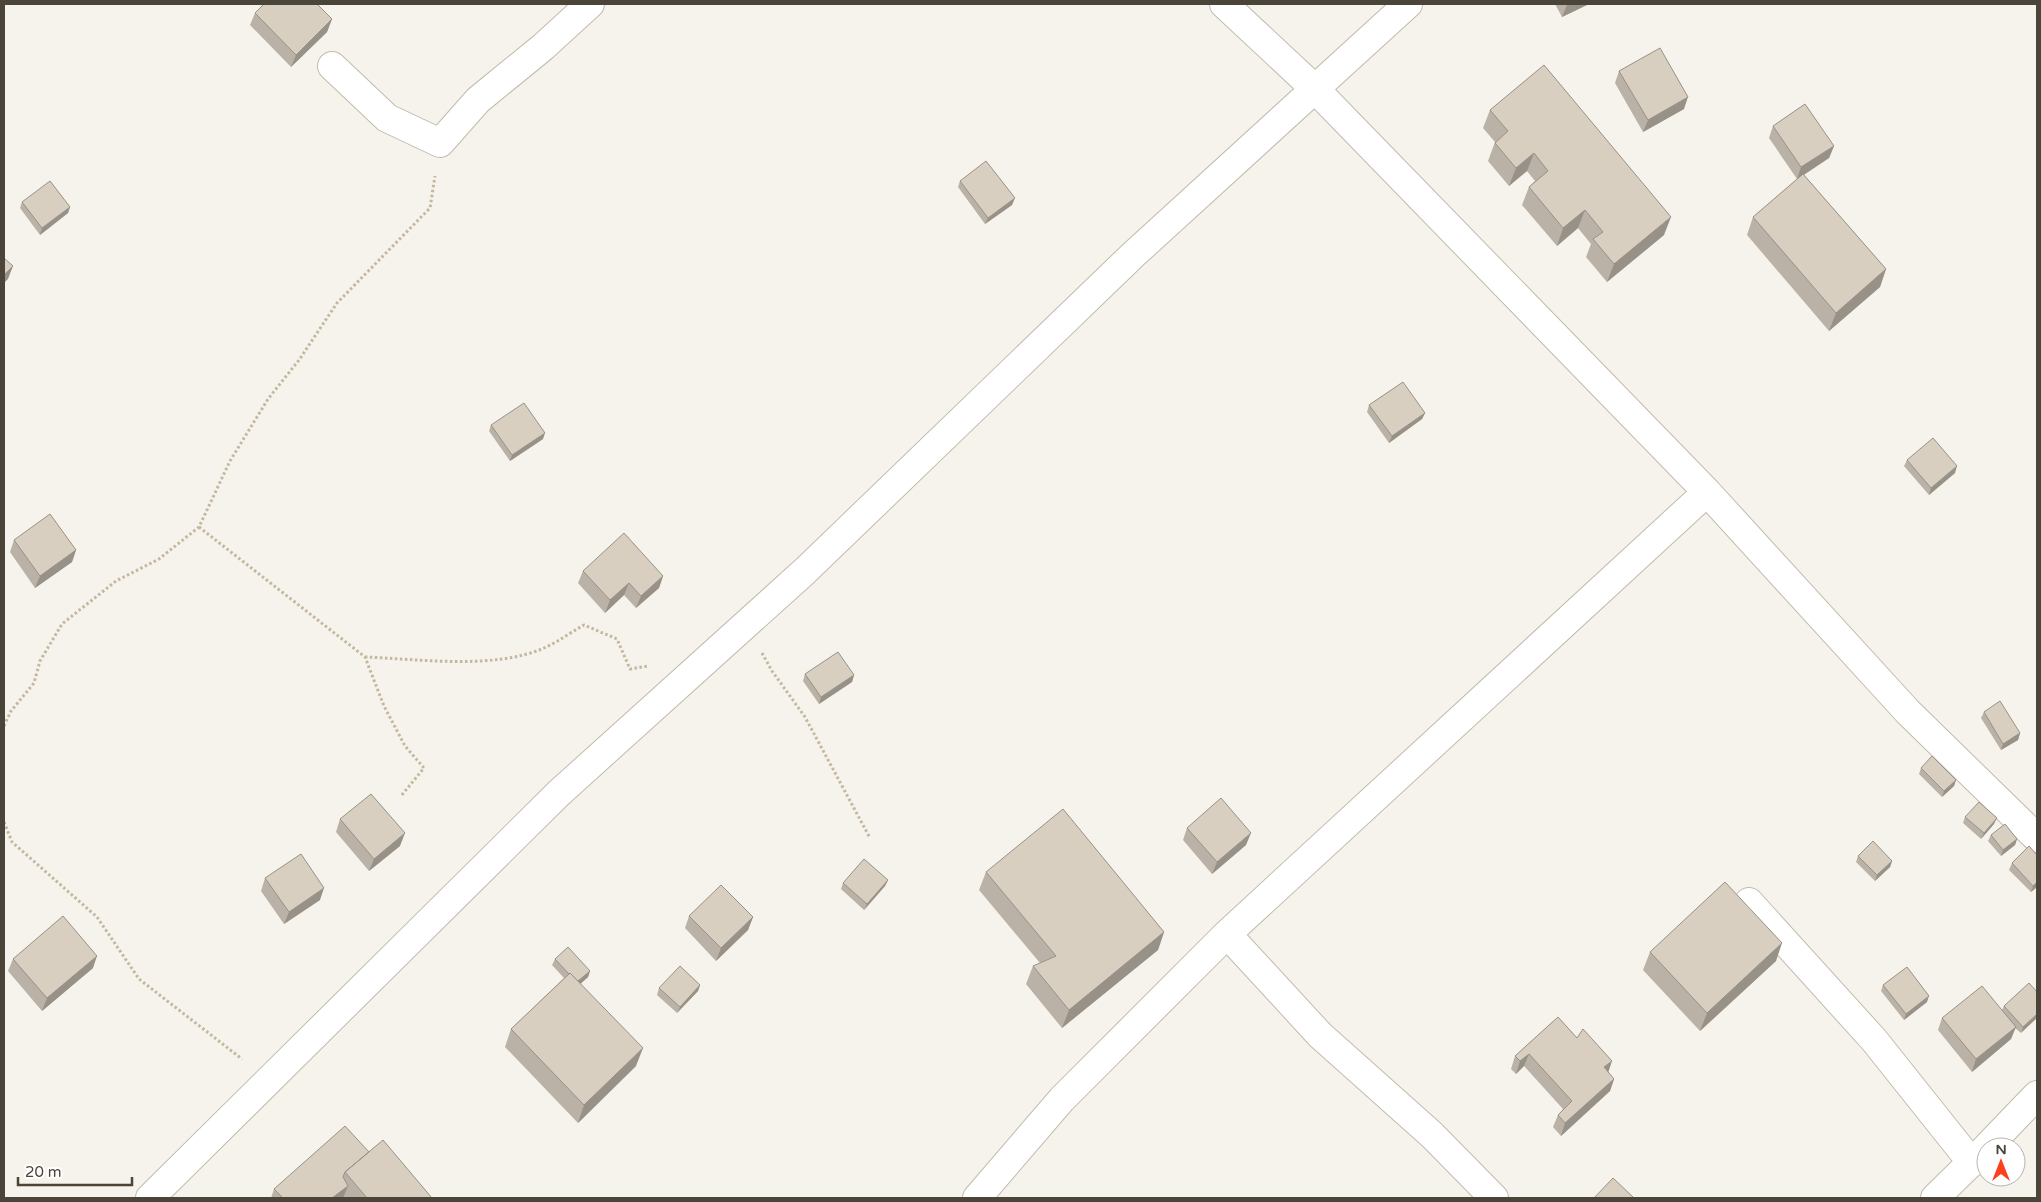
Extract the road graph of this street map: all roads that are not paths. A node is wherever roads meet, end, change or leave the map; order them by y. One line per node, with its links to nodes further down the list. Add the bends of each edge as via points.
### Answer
1 (590, 4): 4 (street, via 478,100 440,143 388,118)
2 (1224, 4): 5 (street)
3 (1408, 4): 5 (street)
4 (332, 66)
5 (1315, 89): 6 (street); 14 (street, via 1134,254 746,624 559,793)
6 (1707, 492): 7 (street, via 1908,712); 9 (street)
7 (2037, 838)
8 (1749, 902): 12 (street)
9 (1227, 934): 15 (street, via 1062,1099); 16 (street, via 1320,1035 1432,1134)
10 (2037, 1095): 11 (street)
11 (1997, 1137)
12 (1976, 1147)
13 (1976, 1159): 17 (street)
14 (150, 1198)
15 (977, 1198)
16 (1494, 1198)
17 (1935, 1198)

